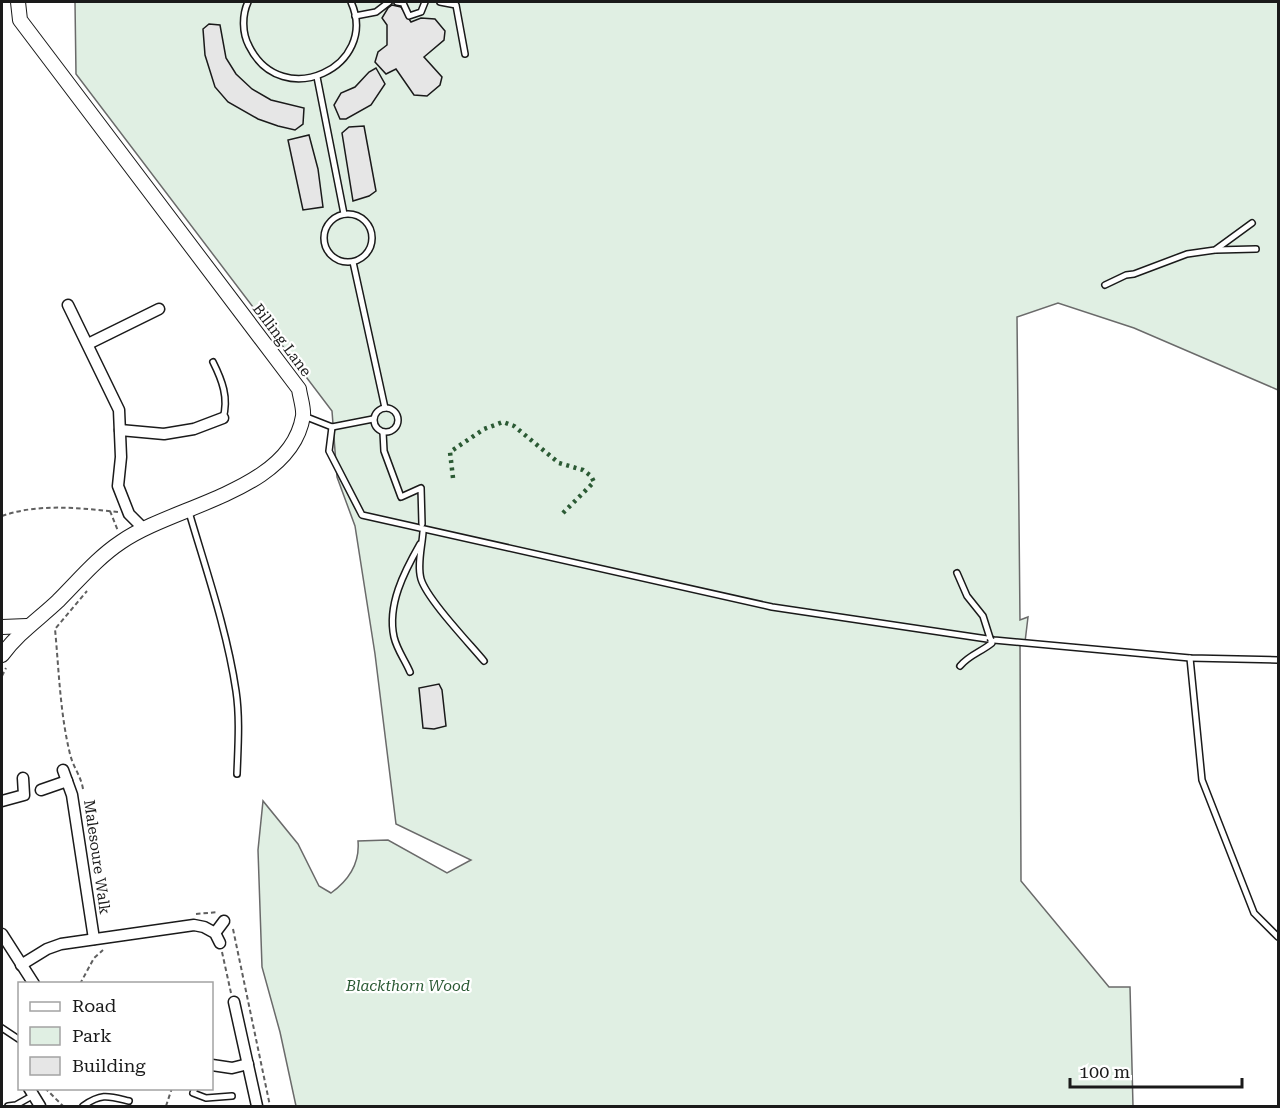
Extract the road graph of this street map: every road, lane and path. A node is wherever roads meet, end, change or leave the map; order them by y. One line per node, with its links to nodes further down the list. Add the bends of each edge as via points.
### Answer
1 (18, 2): 22 (street, Billing Lane, via 20,20 299,389)
2 (248, 2): 10 (lane, via 243,23 254,56 266,69 282,77)
3 (351, 2): 8 (lane)
4 (389, 2): 8 (lane, via 376,12)
5 (397, 2): 6 (lane, via 403,3 409,16 421,12)
6 (425, 2)
7 (440, 2): 9 (lane, via 456,5)
8 (355, 16): 10 (lane, via 353,40 345,56 333,69)
9 (465, 54)
10 (316, 77): 11 (lane)
11 (344, 214): 15 (lane, via 365,220 372,233 370,248); 15 (lane, via 330,221 324,242 331,256)
12 (1252, 223): 14 (lane)
13 (1256, 249): 14 (lane)
14 (1215, 250): 16 (lane, via 1187,254)
15 (353, 262): 21 (lane)
16 (1105, 285)
17 (68, 305): 19 (street)
18 (159, 309): 19 (street)
19 (88, 344): 26 (street, via 119,410)
20 (213, 362): 23 (lane, via 227,405)
21 (385, 408): 24 (lane, via 377,411); 27 (lane, via 393,410 398,421 394,428)
22 (303, 415): 25 (lane); 28 (street, via 294,439 273,467 232,492)
23 (223, 418): 26 (street, via 194,429 164,434)
24 (373, 419): 25 (lane); 27 (lane)
25 (332, 427): 40 (lane, via 329,451 362,514 772,607 994,640)
26 (120, 430): 29 (street, via 118,486)
27 (383, 432): 31 (lane, via 384,451 401,496 422,488)
28 (189, 509): 32 (street); 45 (lane, via 236,691)
29 (129, 514): 30 (path, via 38,507); 32 (street)
30 (2, 516)
31 (422, 524)
32 (144, 529): 37 (street, via 99,558 56,603)
33 (423, 532): 34 (lane)
34 (422, 540): 42 (lane, via 421,579); 44 (lane, via 397,592 393,611 394,636)
35 (957, 573): 43 (lane, via 967,596 983,616 992,643)
36 (92, 584): 48 (path, via 56,629 62,712 70,757)
37 (27, 626): 38 (street); 39 (street)
38 (2, 627)
39 (2, 654)
40 (1190, 658): 41 (lane); 56 (lane, via 1203,780 1254,913)
41 (1278, 660)
42 (484, 661)
43 (960, 666)
44 (410, 672)
45 (237, 774)
46 (23, 778): 49 (street, via 24,795)
47 (41, 790): 57 (street, Malesoure Walk, via 65,775 72,795)
48 (83, 791)
49 (2, 801)
50 (192, 914): 51 (path)
51 (224, 916): 55 (street)
52 (233, 930): 78 (path)
53 (2, 934): 58 (street)
54 (107, 938): 55 (street, via 194,925 204,927); 57 (street); 60 (path, via 108,946 94,958)
55 (218, 938): 61 (path)
56 (1278, 938)
57 (94, 939): 58 (street, via 54,946)
58 (21, 965): 59 (street)
59 (33, 982)
60 (81, 982)
61 (234, 1002): 64 (street)
62 (2, 1028): 63 (lane)
63 (18, 1039)
64 (248, 1064): 65 (street, via 232,1068); 77 (street)
65 (213, 1065)
66 (46, 1090): 74 (path)
67 (171, 1090): 76 (path)
68 (195, 1090): 70 (lane, via 206,1098)
69 (31, 1092): 72 (lane); 73 (street)
70 (232, 1096)
71 (129, 1101): 75 (lane, via 105,1095)
72 (8, 1107)
73 (40, 1107)
74 (63, 1107)
75 (83, 1107)
76 (166, 1107)
77 (257, 1107)
78 (270, 1107)

